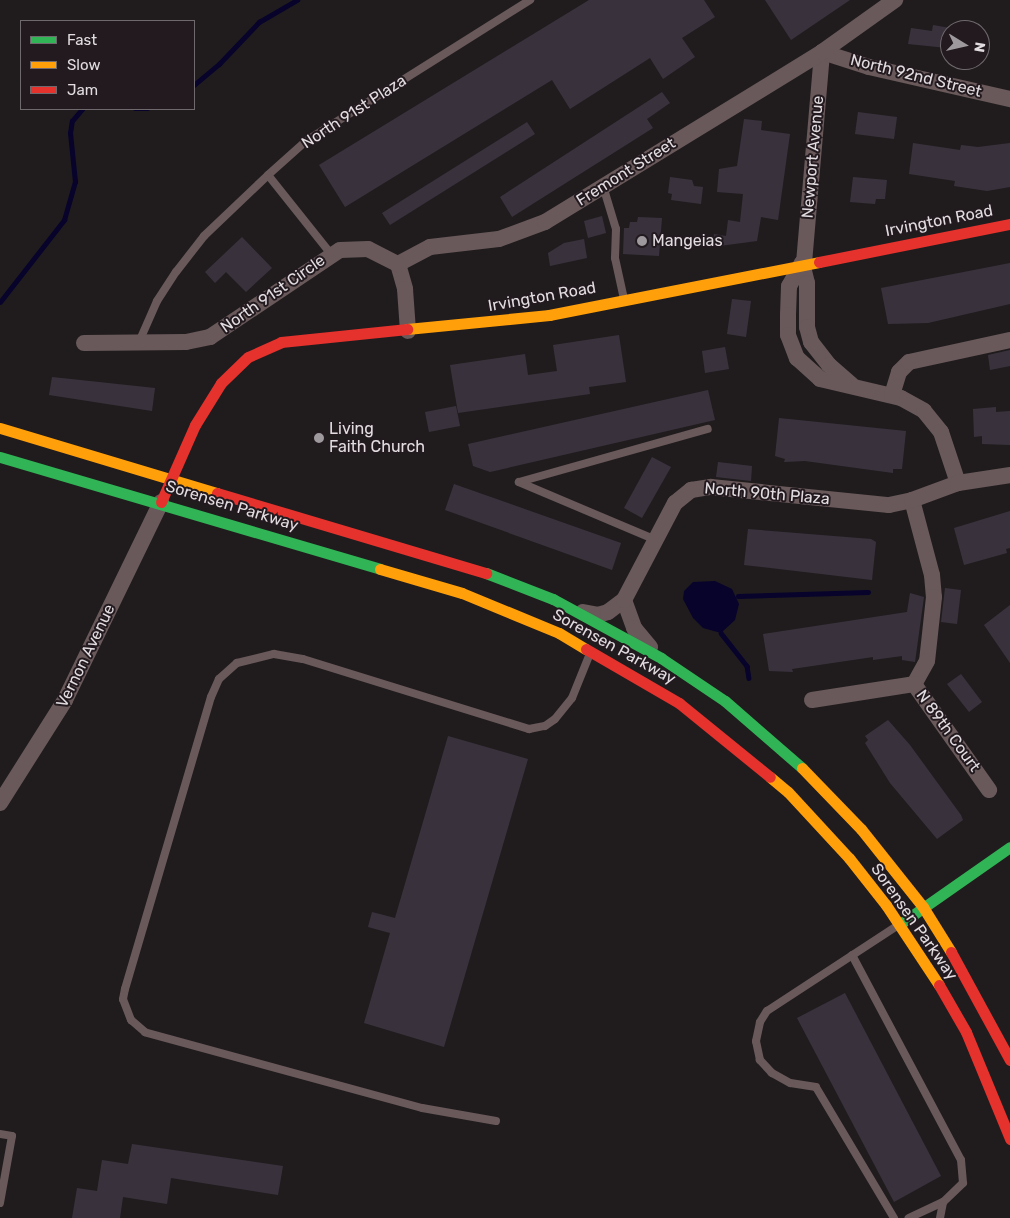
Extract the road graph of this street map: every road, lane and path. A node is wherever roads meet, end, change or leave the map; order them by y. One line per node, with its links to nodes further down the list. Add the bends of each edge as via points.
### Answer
1 (530, 0): 5 (lane, North 91st Plaza, via 306,141)
2 (895, 0): 3 (street, Fremont Street)
3 (822, 52): 4 (street, North 92nd Street, via 869,67); 6 (street, Fremont Street); 9 (street, Newport Avenue)
4 (1010, 99)
5 (268, 175): 8 (lane); 14 (lane, North 91st Plaza, via 204,236 176,272 157,301)
6 (603, 186): 10 (street, Fremont Street, via 529,230 498,239 430,247); 11 (lane, via 616,229 615,258)
7 (1010, 224): 9 (main road, Irvington Road)
8 (331, 254): 10 (street, North 91st Circle, via 350,248 368,249); 14 (street, North 91st Circle, via 210,337 186,342)
9 (803, 263): 11 (main road, Irvington Road); 16 (street, Newport Avenue, via 811,342 829,366 853,386)
10 (398, 264): 12 (street, via 405,289)
11 (624, 299): 12 (main road, Irvington Road, via 522,319)
12 (408, 331): 21 (main road, Irvington Road, via 300,339 256,352 233,369 212,395)
13 (1010, 340): 16 (street, via 909,362 899,372)
14 (139, 342): 15 (street, North 91st Circle)
15 (84, 343)
16 (892, 395): 22 (street, via 913,404 934,421 947,447)
17 (0, 428): 21 (main road, Sorensen Parkway)
18 (708, 429): 25 (lane, via 519,482)
19 (0, 457): 24 (main road, Sorensen Parkway)
20 (1010, 475): 22 (street)
21 (171, 479): 24 (main road, Irvington Road); 27 (main road, Sorensen Parkway, via 455,562 519,585)
22 (958, 483): 23 (street, North 90th Plaza)
23 (912, 500): 25 (street, North 90th Plaza, via 889,505 700,487 675,503); 30 (street, via 932,575 934,597 927,661)
24 (161, 502): 28 (main road, Sorensen Parkway, via 436,584 529,619); 33 (street, Vernon Avenue, via 65,700)
25 (656, 540): 26 (street, North 90th Plaza)
26 (624, 600): 27 (street, via 598,615); 29 (street, via 634,628)
27 (575, 611): 29 (main road, Sorensen Parkway)
28 (591, 649): 36 (main road, Sorensen Parkway, via 679,703 764,770 828,834); 39 (lane, via 572,698 555,719 545,726 530,729 303,659 274,654 237,663 219,679 211,697 125,989 128,1012 145,1032 422,1108)
29 (661, 658): 35 (main road, Sorensen Parkway, via 724,702 802,766 861,828)
30 (914, 684): 31 (street, N 89th Court); 32 (street, N 89th Court)
31 (812, 700)
32 (989, 790)
33 (1, 799)
34 (1010, 847): 35 (main road)
35 (923, 908): 36 (main road); 38 (main road, Sorensen Parkway, via 982,1006)
36 (900, 924): 37 (lane); 41 (main road, Sorensen Parkway, via 966,1032)
37 (852, 955): 42 (lane, via 961,1160 963,1184); 44 (lane, via 767,1011 760,1022 756,1041 760,1060 772,1074 790,1083 816,1087)
38 (1010, 1060)
39 (496, 1121)
40 (0, 1134): 43 (lane, via 12,1136)
41 (1010, 1139)
42 (943, 1202): 45 (lane); 46 (lane)
43 (0, 1203)
44 (894, 1218)
45 (908, 1218)
46 (940, 1218)

